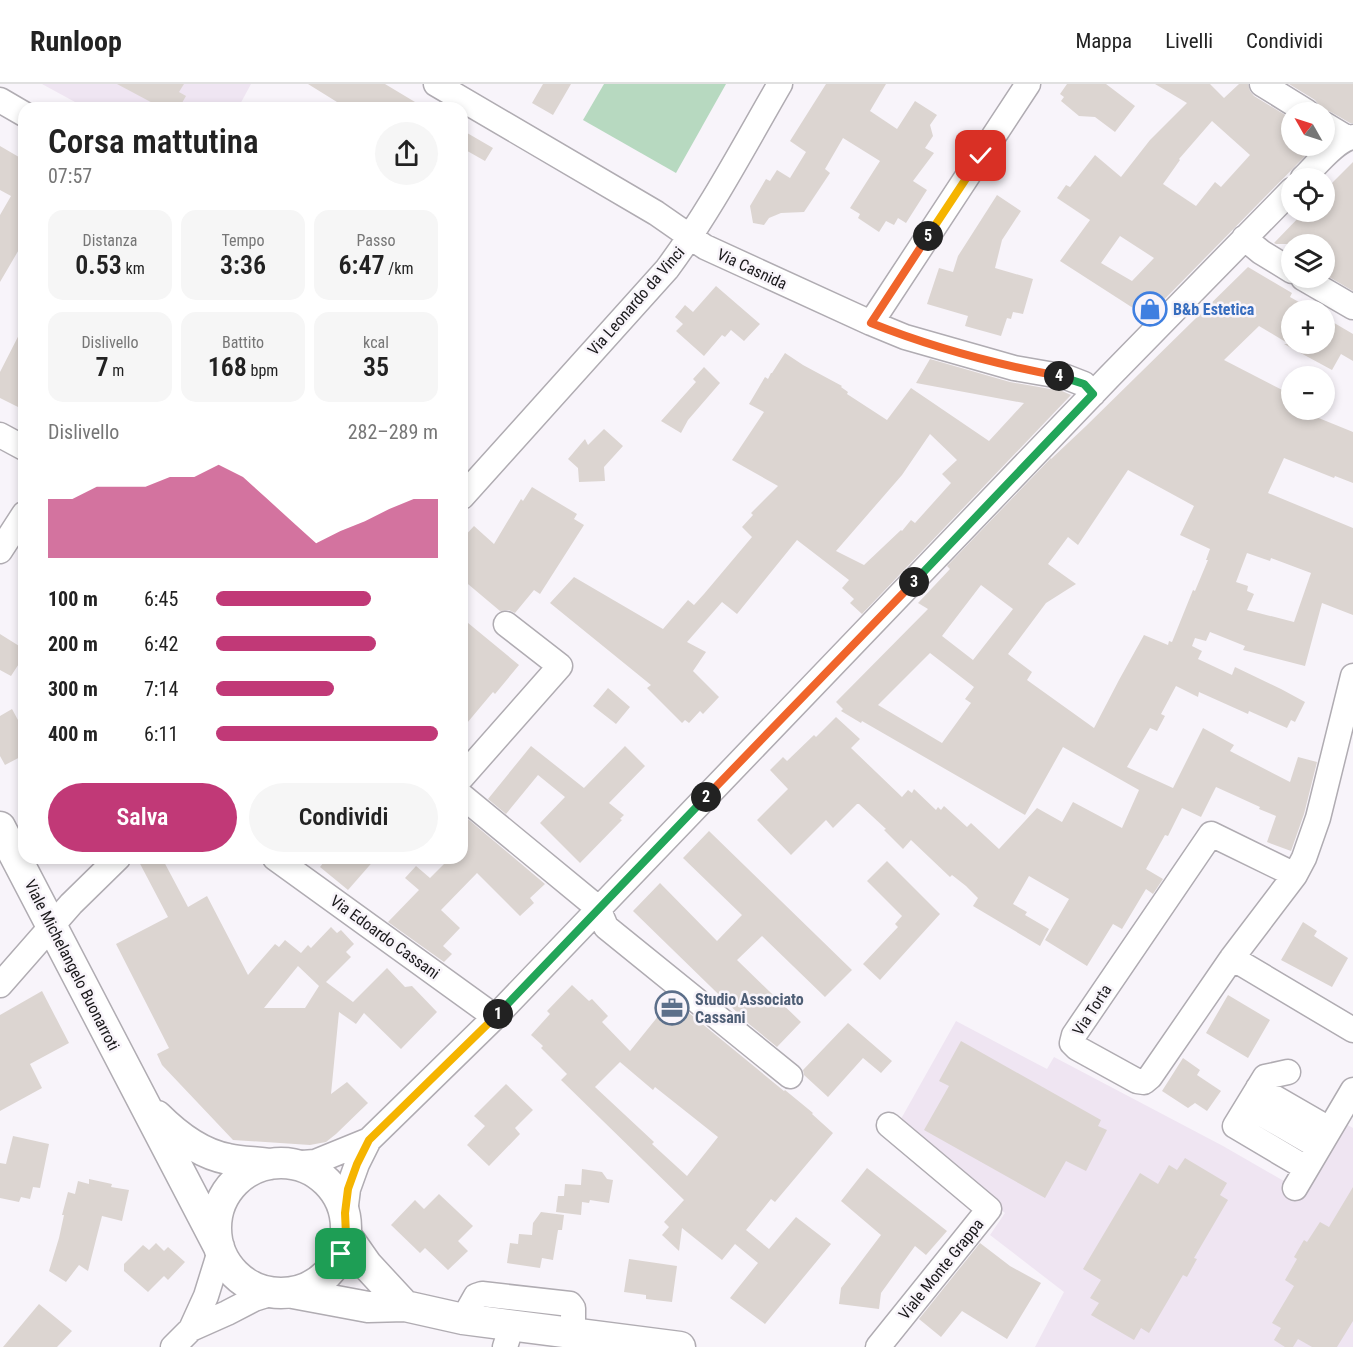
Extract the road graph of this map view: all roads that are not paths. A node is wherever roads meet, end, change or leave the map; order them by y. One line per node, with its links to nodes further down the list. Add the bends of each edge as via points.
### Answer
1 (436, 84): 6 (street, Via Casnida)
2 (780, 84): 14 (street, Via Leonardo da Vinci)
3 (1028, 84): 19 (street)
4 (1262, 84): 7 (street)
5 (0, 100): 9 (street)
6 (467, 102)
7 (1291, 102)
8 (468, 103): 14 (street, Via Casnida)
9 (18, 110)
10 (1335, 130): 11 (street)
11 (1350, 138): 12 (street)
12 (1313, 168)
13 (1281, 201): 15 (street)
14 (691, 236): 19 (street, Via Casnida, via 705,247); 23 (street, Via Leonardo da Vinci, via 667,269)
15 (1244, 238): 16 (street); 20 (street)
16 (1281, 264)
17 (1320, 288): 18 (street)
18 (1353, 307)
19 (871, 323): 20 (street, Via Casnida, via 905,337 1014,368 1066,377 1084,384)
20 (1093, 394): 36 (street)
21 (0, 435): 22 (street)
22 (18, 445)
23 (468, 490)
24 (18, 523): 25 (street)
25 (0, 551)
26 (506, 624): 28 (street, via 560,666)
27 (1353, 676): 35 (street, Via Torta, via 1317,818)
28 (468, 770)
29 (468, 801): 36 (street)
30 (0, 826): 31 (main road, Viale Michelangelo Buonarroti)
31 (18, 861)
32 (20, 864): 37 (main road, Viale Michelangelo Buonarroti)
33 (112, 864): 37 (street)
34 (283, 864): 40 (street, Via Edoardo Cassani)
35 (1295, 875): 38 (street, Via Torta); 38 (street, Via Torta, via 1211,834 1072,1043 1130,1078 1144,1082)
36 (598, 908): 40 (street); 43 (street, via 606,927)
37 (52, 927): 39 (street); 46 (main road, Viale Michelangelo Buonarroti)
38 (1232, 958): 41 (street)
39 (0, 985)
40 (495, 1017): 49 (street)
41 (1353, 1030)
42 (1288, 1072): 45 (street, via 1265,1077)
43 (790, 1076)
44 (1353, 1090): 48 (street)
45 (1253, 1097): 48 (street); 48 (street, via 1235,1126 1300,1178)
46 (144, 1104): 50 (main road, Viale Michelangelo Buonarroti, via 173,1132 196,1147 226,1159); 52 (main road, Viale Michelangelo Buonarroti)
47 (888, 1125): 61 (street, Viale Monte Grappa, via 989,1209)
48 (1324, 1138)
49 (369, 1140): 50 (street, via 315,1162); 51 (street, via 348,1189)
50 (280, 1164): 51 (main road, via 308,1169 326,1181 338,1197); 52 (main road, via 253,1169 237,1180 224,1197 217,1216)
51 (345, 1224): 53 (main road, via 341,1254 329,1272 316,1284); 54 (main road, via 367,1265)
52 (219, 1249): 53 (main road, via 228,1267 243,1282 258,1290); 56 (street, via 206,1296)
53 (283, 1293): 54 (main road, via 368,1307); 56 (street, via 254,1299)
54 (405, 1306): 55 (main road)
55 (463, 1319): 57 (street, via 476,1296 482,1294 570,1304); 58 (main road)
56 (191, 1329): 59 (street)
57 (573, 1333): 58 (main road); 60 (main road)
58 (508, 1336)
59 (173, 1347)
60 (680, 1347)
61 (878, 1347)

